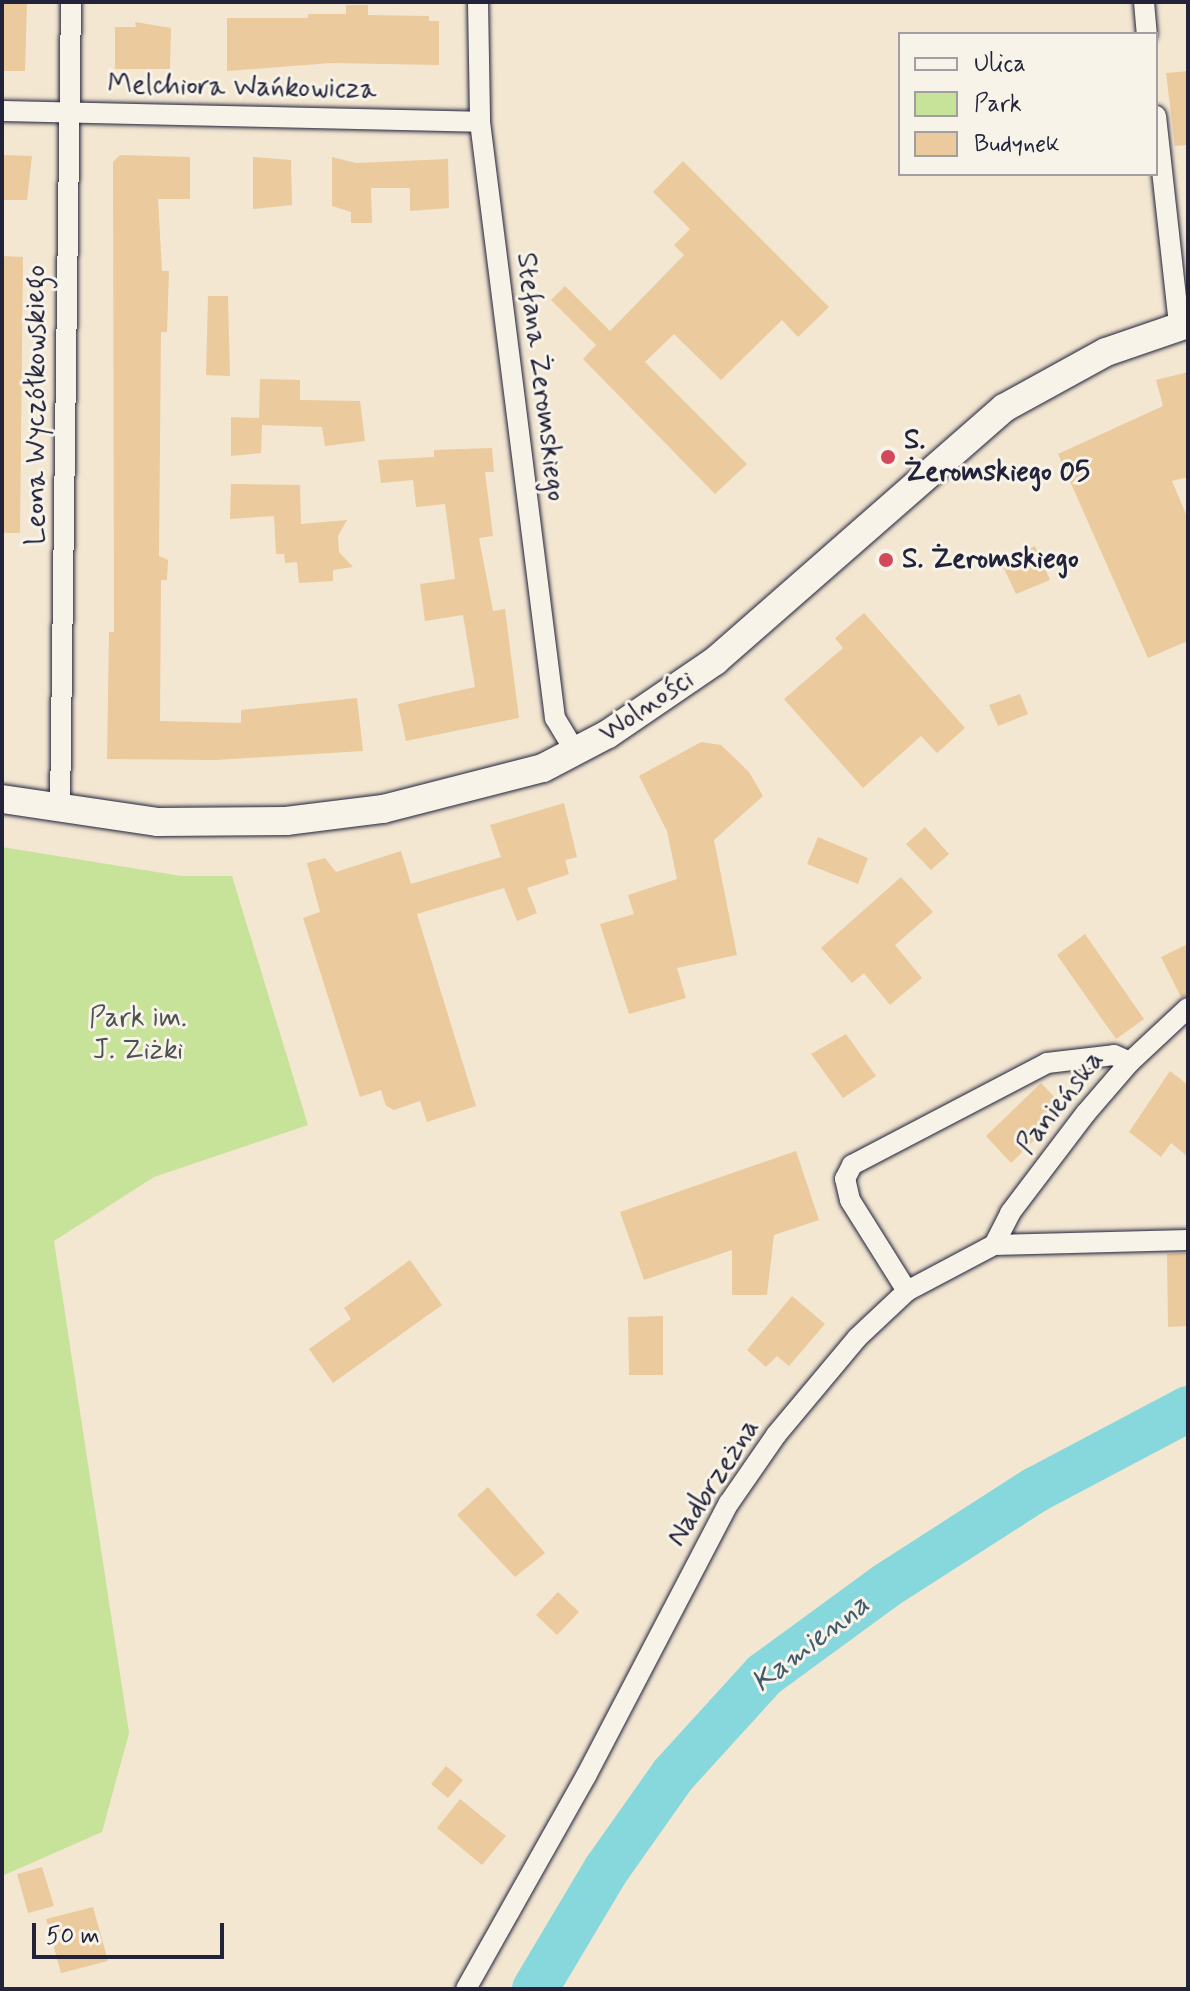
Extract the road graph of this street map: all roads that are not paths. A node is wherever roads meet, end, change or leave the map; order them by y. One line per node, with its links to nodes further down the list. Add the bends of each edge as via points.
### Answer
1 (71, 2): 6 (street, Leona Wyczółkowskiego)
2 (478, 2): 7 (street, Stefana Żeromskiego)
3 (1144, 2): 4 (street)
4 (1147, 32)
5 (2, 111): 6 (street, Melchiora Wańkowicza)
6 (71, 111): 7 (street, Melchiora Wańkowicza); 12 (street, Leona Wyczółkowskiego, via 64,248 66,531)
7 (480, 122): 10 (street, Stefana Żeromskiego, via 555,718)
8 (1158, 131): 9 (street)
9 (1183, 325): 10 (street, Wolności, via 1054,377 1004,408 715,661)
10 (576, 753): 12 (street, Wolności, via 511,780 286,821 158,822)
11 (2, 799): 12 (street, Wolności)
12 (60, 808)
13 (1188, 1008): 14 (street, Panieńska)
14 (1130, 1062): 16 (street, Panieńska, via 1010,1213); 17 (street, via 1114,1055 1047,1063 852,1165 845,1179 850,1200)
15 (1188, 1240): 16 (street, Nadbrzeżna)
16 (994, 1245): 17 (street, Nadbrzeżna)
17 (907, 1291): 18 (street, Nadbrzeżna, via 857,1338 776,1435 729,1503 586,1776)
18 (466, 1989)

